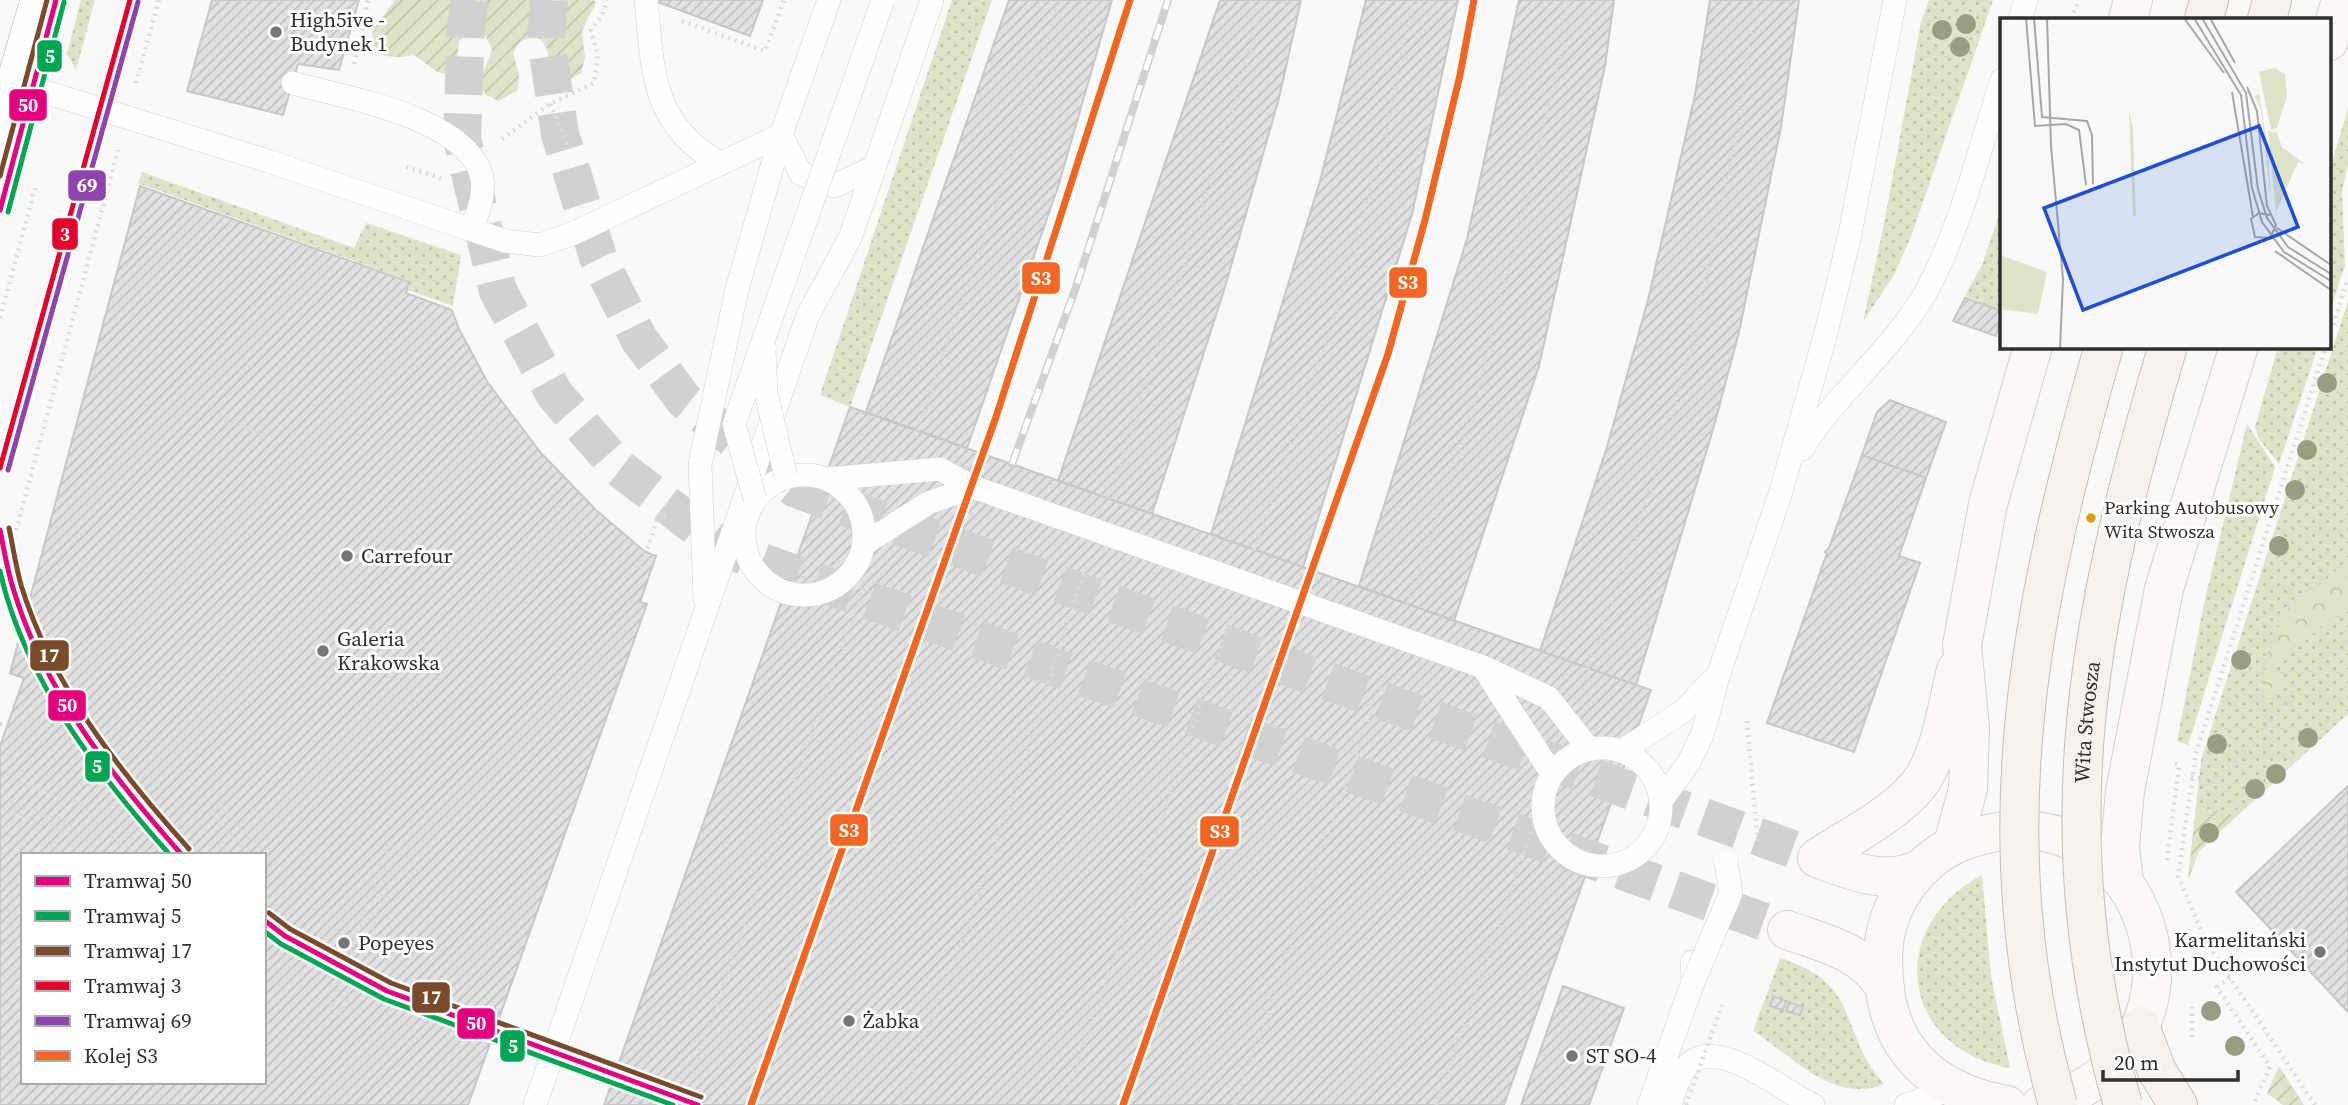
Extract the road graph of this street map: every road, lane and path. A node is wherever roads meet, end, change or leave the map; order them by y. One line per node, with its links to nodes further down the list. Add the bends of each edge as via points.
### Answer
1 (40, 0): 28 (street)
2 (159, 0): 30 (path)
3 (368, 0): 31 (path)
4 (607, 0): 32 (path, via 591,30 598,56 594,83)
5 (646, 0): 38 (lane, via 663,109 692,147)
6 (783, 0): 20 (path, via 765,51)
7 (829, 0): 33 (lane)
8 (883, 0): 44 (lane, bridge)
9 (932, 0): 39 (lane)
10 (1265, 0): 60 (path)
11 (1568, 0): 68 (path, via 1561,57 1475,405)
12 (1754, 0): 74 (path, via 1742,110 1690,352 1645,507)
13 (1895, 0): 73 (lane, via 1826,333 1779,498)
14 (2026, 0): 21 (lane)
15 (2079, 0): 22 (path)
16 (2133, 0): 23 (street)
17 (2210, 0): 24 (main road)
18 (2272, 0): 25 (main road)
19 (2341, 0): 26 (street)
20 (674, 18)
21 (2020, 18)
22 (2071, 18)
23 (2128, 18)
24 (2204, 18)
25 (2267, 18)
26 (2330, 38)
27 (293, 82): 31 (lane)
28 (16, 83): 34 (street); 41 (lane, via 256,156)
29 (2000, 83): 55 (lane, via 1950,238 1927,291)
30 (133, 91)
31 (346, 98): 37 (lane, via 441,130 453,136)
32 (550, 104): 36 (path); 37 (path)
33 (781, 135): 38 (lane); 39 (lane, via 801,174 834,186); 67 (lane, via 737,289 700,464)
34 (0, 136)
35 (121, 139): 65 (path)
36 (569, 148)
37 (474, 160): 41 (lane, via 483,191)
38 (718, 162): 41 (lane, via 616,215 540,245 505,241)
39 (874, 167): 67 (lane, via 850,238 808,315)
40 (35, 188): 43 (path)
41 (472, 230)
42 (2348, 278): 45 (path)
43 (0, 318)
44 (764, 334): 56 (lane, bridge, via 766,393); 59 (lane, bridge, via 734,424)
45 (2330, 335)
46 (2032, 348): 70 (street, via 1988,504)
47 (2103, 348): 133 (main road, bridge, via 2044,581 2028,667 2019,777 2023,920 2035,1005)
48 (2167, 348): 134 (main road, Wita Stwosza, bridge, via 2104,592 2091,660 2082,753 2081,855 2088,951)
49 (2238, 348): 109 (street, via 2164,589 2125,791 2120,847)
50 (2325, 348): 80 (path)
51 (2348, 403): 52 (path)
52 (2342, 415)
53 (218, 418): 54 (path)
54 (276, 439)
55 (1802, 449)
56 (786, 477): 57 (lane); 59 (lane)
57 (825, 479): 58 (lane, via 940,469); 62 (lane, via 843,489 856,505)
58 (973, 487): 62 (lane, via 928,503); 72 (lane)
59 (755, 499): 62 (lane, via 744,527 746,551 755,571 782,592 800,596 835,587 849,576)
60 (1107, 504)
61 (2308, 529): 66 (path)
62 (864, 544)
63 (1090, 557): 110 (path)
64 (2348, 560): 66 (path)
65 (0, 591)
66 (2283, 611): 75 (path, via 2265,655 2262,711)
67 (705, 613): 124 (lane)
68 (1404, 615)
69 (2348, 639): 75 (path, via 2296,686)
70 (1962, 645): 100 (street, via 1970,728 1968,789); 107 (street, via 1922,780 1900,803 1817,858 1875,877 1899,877)
71 (1386, 667): 126 (path)
72 (1483, 667): 78 (lane, via 1549,698); 83 (lane)
73 (1719, 673): 79 (lane, via 1682,712); 86 (lane, via 1703,733)
74 (1581, 690)
75 (2269, 722): 81 (path)
76 (0, 724): 77 (path)
77 (7, 726)
78 (1589, 749): 79 (lane); 83 (lane, via 1568,758)
79 (1622, 751): 86 (lane, via 1641,762 1655,780)
80 (2191, 777): 81 (path); 116 (path, via 2179,883 2201,933)
81 (2214, 780): 91 (path)
82 (19, 782): 88 (path)
83 (1548, 784): 86 (lane, via 1543,816 1550,836 1564,853 1603,866 1622,862 1652,838 1660,820); 127 (path)
84 (161, 788): 96 (path)
85 (167, 795): 98 (path)
86 (1661, 801)
87 (12, 803): 94 (path)
88 (81, 804)
89 (221, 806): 102 (path)
90 (785, 811): 113 (path)
91 (2242, 811)
92 (8, 812): 95 (path)
93 (213, 814): 101 (path)
94 (73, 825)
95 (71, 833)
96 (112, 838)
97 (390, 840): 119 (path)
98 (119, 844)
99 (401, 844): 120 (path)
100 (1953, 844): 107 (street); 109 (street, via 1993,832 2052,836 2092,853)
101 (250, 853)
102 (265, 853)
103 (266, 854): 105 (path)
104 (1726, 862): 117 (lane, bridge, via 1731,892)
105 (276, 865)
106 (266, 869): 108 (path)
107 (1920, 869): 118 (street, via 1888,922 1883,942)
108 (269, 873)
109 (2124, 882): 121 (street, via 2145,918 2153,964)
110 (982, 887): 111 (path); 125 (path)
111 (964, 899)
112 (1787, 930): 118 (street, via 1857,956)
113 (742, 933)
114 (1116, 952): 122 (path)
115 (1691, 958): 117 (lane)
116 (2230, 978): 136 (path, via 2217,988 2270,1066); 137 (path)
117 (1693, 982): 128 (lane)
118 (1885, 988): 123 (street, via 1902,1043 1931,1075)
119 (329, 1011)
120 (341, 1015)
121 (2140, 1026): 132 (street, via 2107,1072 2087,1088); 135 (main road, via 2157,1071)
122 (1073, 1075)
123 (1981, 1099): 131 (lane)
124 (535, 1105)
125 (900, 1105)
126 (1234, 1105)
127 (1436, 1105)
128 (1649, 1105)
129 (1670, 1105): 130 (lane, via 1685,1068 1708,1055 1742,1065)
130 (1813, 1105)
131 (1906, 1105)
132 (2041, 1105)
133 (2059, 1105)
134 (2123, 1105)
135 (2178, 1105)
136 (2253, 1105)
137 (2315, 1105)

